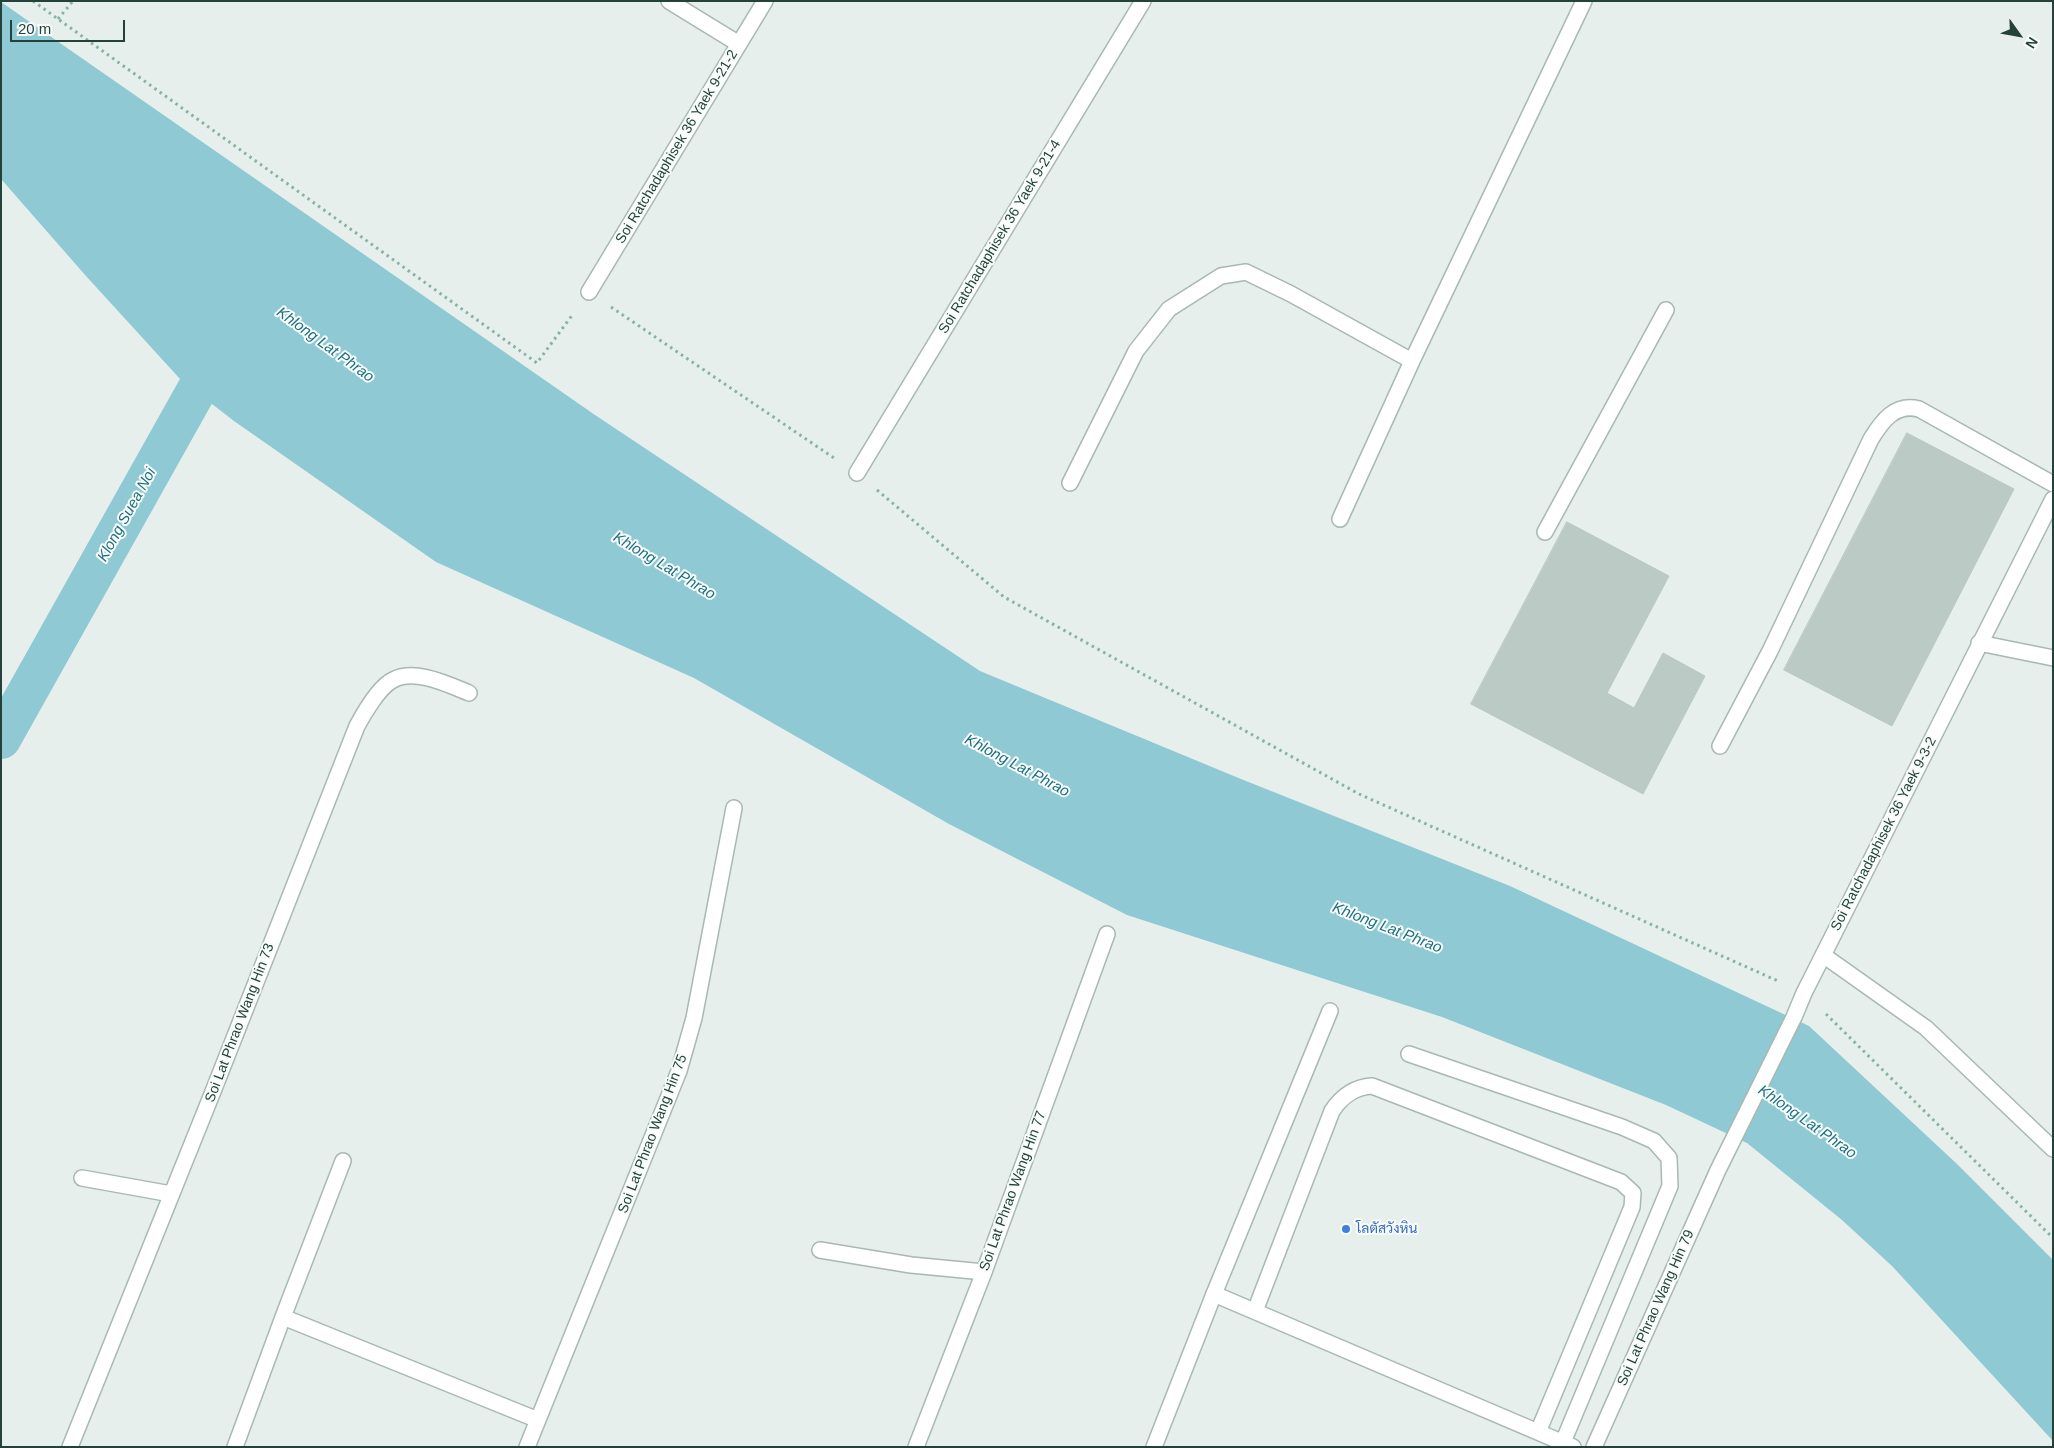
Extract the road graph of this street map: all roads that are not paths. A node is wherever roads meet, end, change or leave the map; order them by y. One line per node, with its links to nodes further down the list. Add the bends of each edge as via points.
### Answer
1 (669, 1): 5 (street)
2 (765, 1): 5 (street, Soi Ratchadaphisek 36 Yaek 9-21-2)
3 (1142, 1): 9 (street, Soi Ratchadaphisek 36 Yaek 9-21-4)
4 (1584, 1): 8 (street)
5 (739, 44): 6 (street, Soi Ratchadaphisek 36 Yaek 9-21-2)
6 (588, 292)
7 (1666, 310): 14 (street)
8 (1412, 361): 10 (street, via 1246,272 1221,276 1169,309 1136,351); 13 (street)
9 (857, 473)
10 (1070, 483)
11 (2053, 484): 18 (street, via 1920,410 1907,408 1883,419)
12 (2053, 499): 15 (street, Soi Ratchadaphisek 36 Yaek 9-3-2)
13 (1340, 518)
14 (1545, 532)
15 (1979, 644): 16 (street); 21 (street, Soi Ratchadaphisek 36 Yaek 9-3-2)
16 (2053, 658)
17 (469, 693): 28 (street, Soi Lat Phrao Wang Hin 73, via 414,675 393,680 372,702 357,726)
18 (1720, 746)
19 (734, 808): 34 (street, Soi Lat Phrao Wang Hin 75, via 694,1018 679,1071)
20 (1107, 934): 30 (street, Soi Lat Phrao Wang Hin 77)
21 (1822, 955): 24 (street, via 1926,1028); 26 (street, Soi Ratchadaphisek 36 Yaek 9-3-2)
22 (1330, 1011): 31 (street)
23 (1409, 1054): 36 (street, via 1622,1127 1654,1141 1669,1158 1670,1186)
24 (2051, 1142)
25 (343, 1161): 33 (street)
26 (1718, 1170): 42 (street, Soi Lat Phrao Wang Hin 79)
27 (82, 1178): 28 (street)
28 (171, 1194): 37 (street, Soi Lat Phrao Wang Hin 73)
29 (820, 1250): 30 (street, via 911,1266)
30 (984, 1272): 40 (street, Soi Lat Phrao Wang Hin 77)
31 (1214, 1294): 32 (street); 41 (street)
32 (1255, 1311): 35 (street); 35 (street, via 1332,1110 1339,1100 1362,1087 1372,1086 1622,1182 1633,1193 1632,1207)
33 (284, 1317): 34 (street); 38 (street)
34 (538, 1420): 39 (street, Soi Lat Phrao Wang Hin 75)
35 (1538, 1432): 36 (street)
36 (1566, 1445)
37 (70, 1447)
38 (235, 1447)
39 (527, 1447)
40 (916, 1447)
41 (1154, 1447)
42 (1594, 1447)

